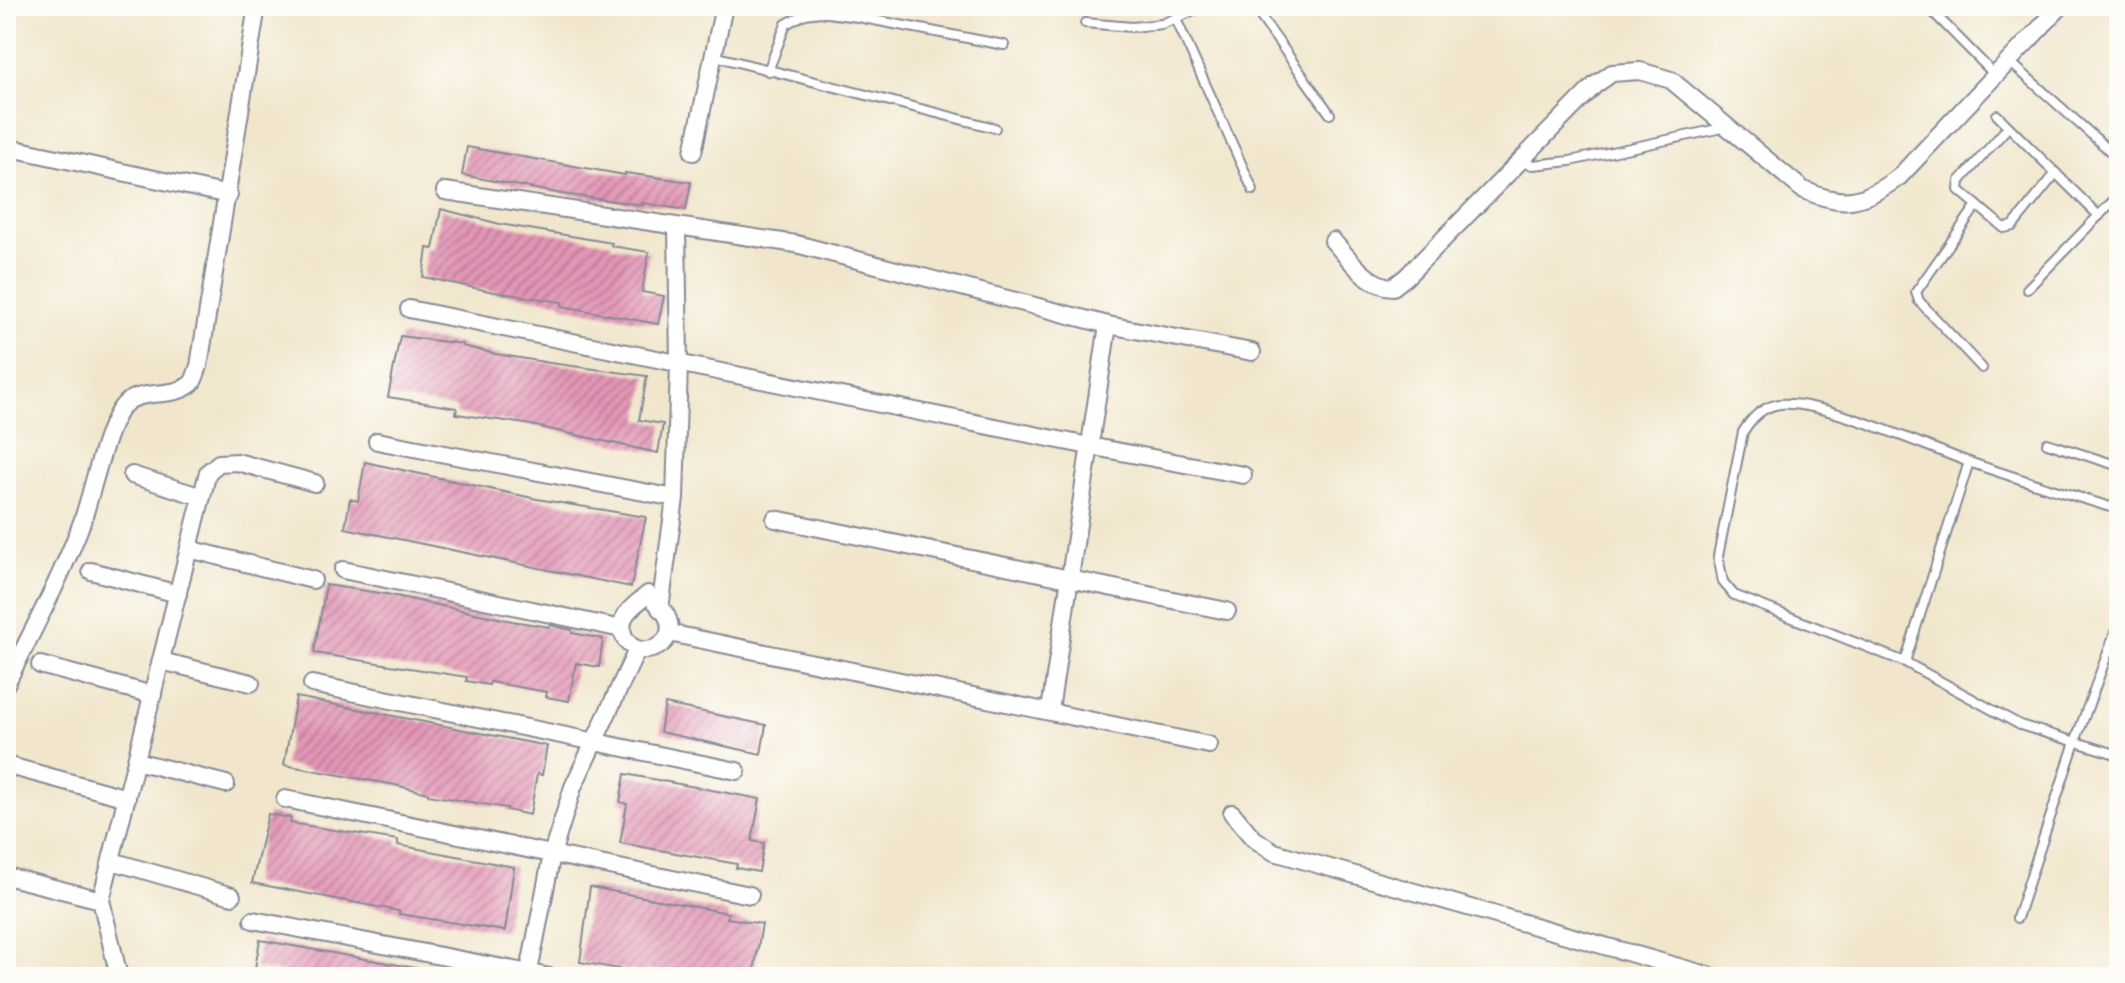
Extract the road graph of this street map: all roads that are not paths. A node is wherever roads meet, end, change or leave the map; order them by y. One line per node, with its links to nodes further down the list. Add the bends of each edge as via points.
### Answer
1 (257, 6): 26 (street)
2 (724, 6): 10 (street)
3 (1204, 6): 7 (lane)
4 (1253, 6): 14 (lane)
5 (1927, 6): 13 (lane)
6 (2061, 6): 11 (street)
7 (1176, 19): 8 (lane, via 1132,27); 24 (lane)
8 (1085, 23)
9 (1004, 45): 12 (lane, via 820,12 786,24)
10 (713, 55): 12 (lane); 20 (street)
11 (2010, 62): 13 (street); 21 (lane)
12 (768, 71): 18 (lane)
13 (1997, 76): 16 (street, via 1899,177 1875,195 1850,202 1822,199 1802,189)
14 (1330, 114)
15 (1997, 115): 17 (lane)
16 (1728, 127): 22 (lane, via 1570,161); 22 (street, via 1671,80 1640,71 1612,73)
17 (2008, 127): 23 (lane); 28 (lane, via 1960,181 1959,190)
18 (995, 128)
19 (6, 147): 26 (street)
20 (693, 152)
21 (2119, 159)
22 (1519, 162): 31 (street, via 1393,287 1369,279)
23 (2056, 173): 28 (lane, via 2013,226 2004,228); 29 (lane)
24 (1253, 190)
25 (445, 191): 30 (street)
26 (229, 195): 66 (street, via 193,382 175,392 124,403 114,419 58,579)
27 (2119, 195): 29 (lane)
28 (1977, 205): 37 (lane, via 1916,292)
29 (2099, 216): 32 (lane)
30 (677, 227): 34 (street, via 796,244); 36 (street)
31 (1333, 241)
32 (2027, 289)
33 (409, 309): 36 (street)
34 (1108, 325): 35 (street); 40 (street)
35 (1252, 352)
36 (679, 364): 40 (street); 47 (street)
37 (1982, 368)
38 (377, 441): 47 (street)
39 (2047, 443): 42 (lane)
40 (1089, 446): 44 (street); 54 (street)
41 (1969, 462): 48 (lane); 63 (lane); 63 (lane, via 1799,404 1775,405 1754,416 1743,432 1718,556 1723,582 1734,595)
42 (2119, 466)
43 (132, 475): 46 (street)
44 (1243, 475)
45 (315, 483): 46 (street, via 237,462 219,463 208,472)
46 (202, 497): 50 (street)
47 (675, 498): 56 (street)
48 (2117, 509)
49 (775, 519): 54 (street)
50 (189, 549): 53 (street); 55 (street)
51 (343, 570): 59 (street)
52 (91, 571): 55 (street)
53 (313, 580)
54 (1070, 581): 57 (street); 69 (street)
55 (178, 594): 62 (street)
56 (660, 609): 59 (street, via 648,594 625,616); 60 (street)
57 (1227, 611)
58 (2119, 622): 71 (lane)
59 (622, 629): 61 (street)
60 (669, 633): 61 (street, via 651,651); 69 (street)
61 (637, 650): 70 (street)
62 (161, 661): 65 (street); 68 (street)
63 (1905, 662): 71 (lane, via 2020,725)
64 (40, 665): 68 (street)
65 (251, 683)
66 (6, 684)
67 (312, 684): 70 (street)
68 (153, 695): 74 (street)
69 (1050, 710): 72 (street)
70 (592, 742): 76 (street); 81 (street)
71 (2075, 742): 73 (lane); 87 (lane)
72 (1209, 745)
73 (2119, 755)
74 (136, 761): 77 (street); 78 (street)
75 (6, 765): 78 (street)
76 (737, 771)
77 (226, 784)
78 (127, 798): 82 (street)
79 (285, 799): 81 (street)
80 (1232, 813): 92 (street, via 1253,838 1274,852)
81 (552, 854): 84 (street); 89 (street)
82 (112, 861): 85 (street); 86 (street)
83 (6, 876): 86 (street)
84 (750, 895)
85 (232, 896)
86 (101, 900): 90 (street)
87 (2017, 918)
88 (253, 920): 89 (street)
89 (528, 975): 91 (street)
90 (119, 977)
91 (550, 977)
92 (1714, 977)

